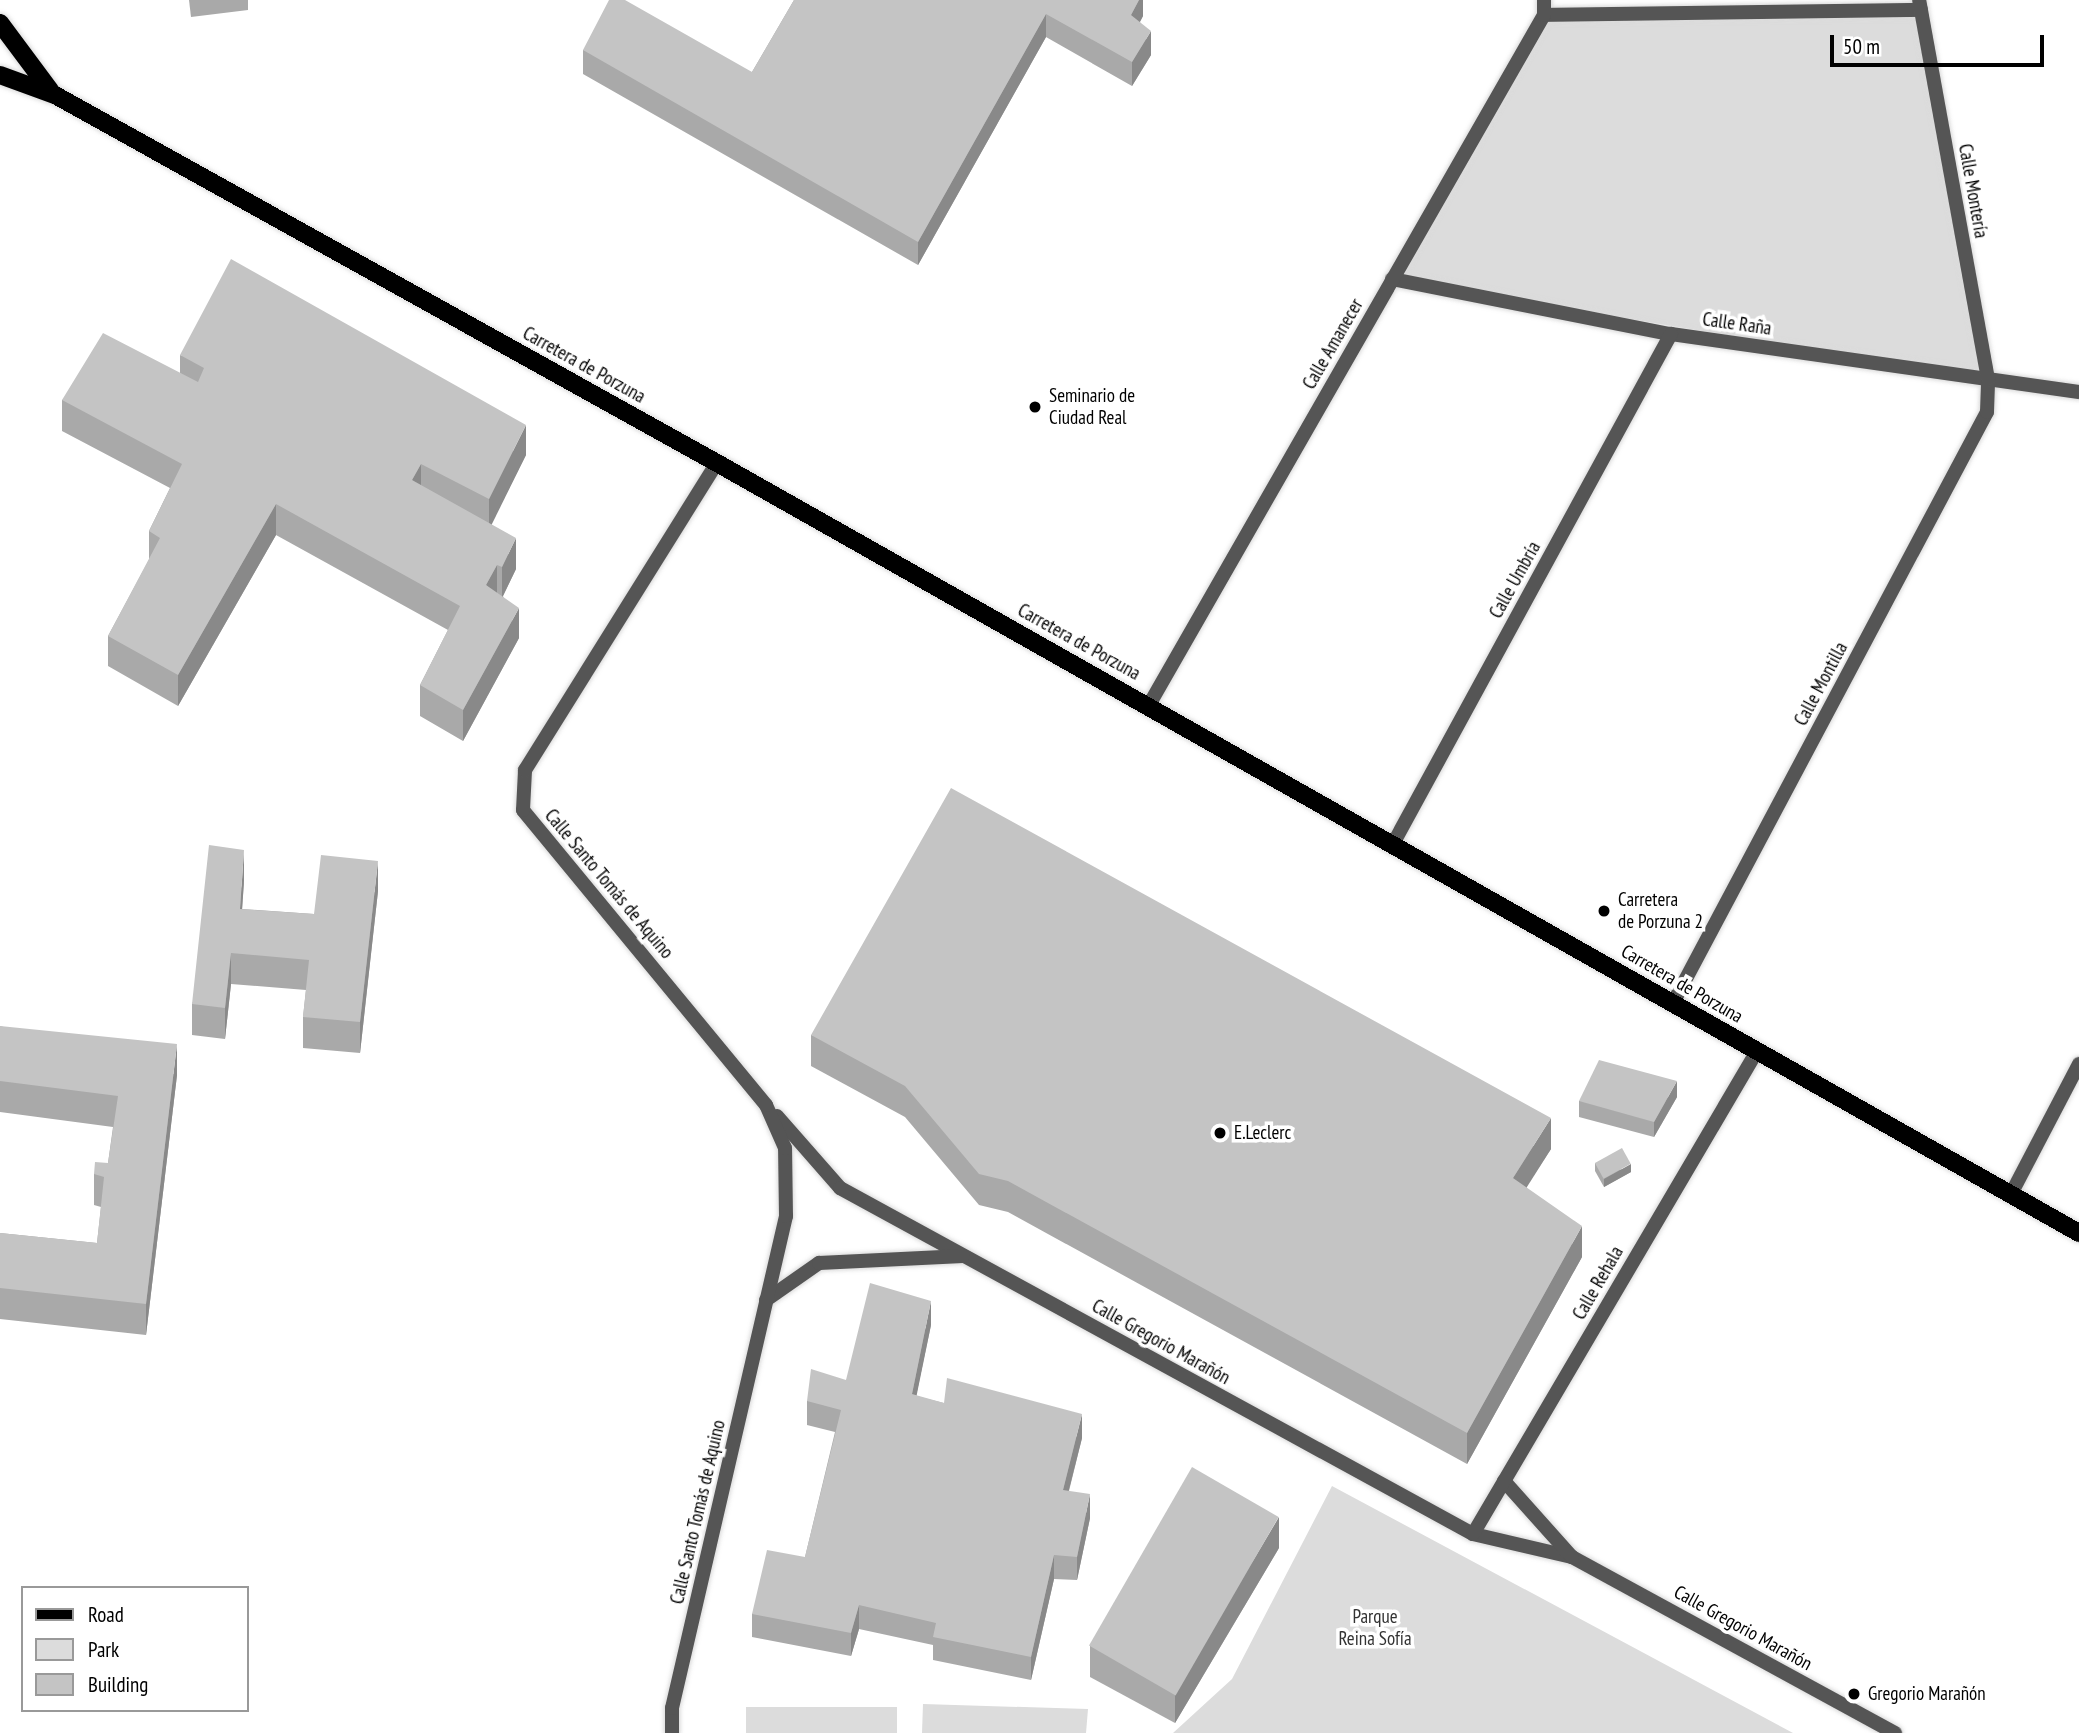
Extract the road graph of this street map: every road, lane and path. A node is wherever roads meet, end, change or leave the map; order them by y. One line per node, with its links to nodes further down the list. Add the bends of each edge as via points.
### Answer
1 (1920, 5): 2 (street, Calle Montería); 8 (street, Calle Montería)
2 (1544, 7): 6 (street, Calle Amanecer)
3 (0, 23): 5 (main road)
4 (0, 75): 5 (main road)
5 (55, 95): 10 (main road, Carretera de Porzuna)
6 (1392, 279): 7 (street, Calle Raña); 11 (street, Calle Amanecer)
7 (1671, 334): 8 (street, Calle Raña); 12 (street, Calle Umbría)
8 (1988, 379): 9 (street, Calle Raña); 13 (street, Calle Montilla, via 1987,412)
9 (2079, 392)
10 (717, 463): 11 (main road, Carretera de Porzuna); 16 (street, Calle Santo Tomás de Aquino, via 525,770 523,810)
11 (1149, 705): 12 (main road, Carretera de Porzuna)
12 (1393, 844): 13 (main road, Carretera de Porzuna)
13 (1673, 1003): 14 (main road, Carretera de Porzuna)
14 (1757, 1051): 17 (main road, Carretera de Porzuna); 21 (street, Calle Rehala)
15 (2079, 1064): 17 (street)
16 (766, 1105): 19 (street, Calle Gregorio Marañón, via 840,1188); 20 (street, Calle Santo Tomás de Aquino, via 785,1148 786,1202)
17 (2010, 1196): 18 (main road, Carretera de Porzuna)
18 (2079, 1233)
19 (963, 1256): 20 (street, via 819,1262); 22 (street, Calle Gregorio Marañón)
20 (766, 1300): 24 (street, Calle Santo Tomás de Aquino, via 672,1708)
21 (1504, 1481): 22 (street, Calle Rehala); 23 (street, Calle Gregorio Marañón)
22 (1473, 1534): 23 (street, Calle Gregorio Marañón)
23 (1572, 1556): 25 (street, Calle Gregorio Marañón)
24 (672, 1733)
25 (1895, 1733)

